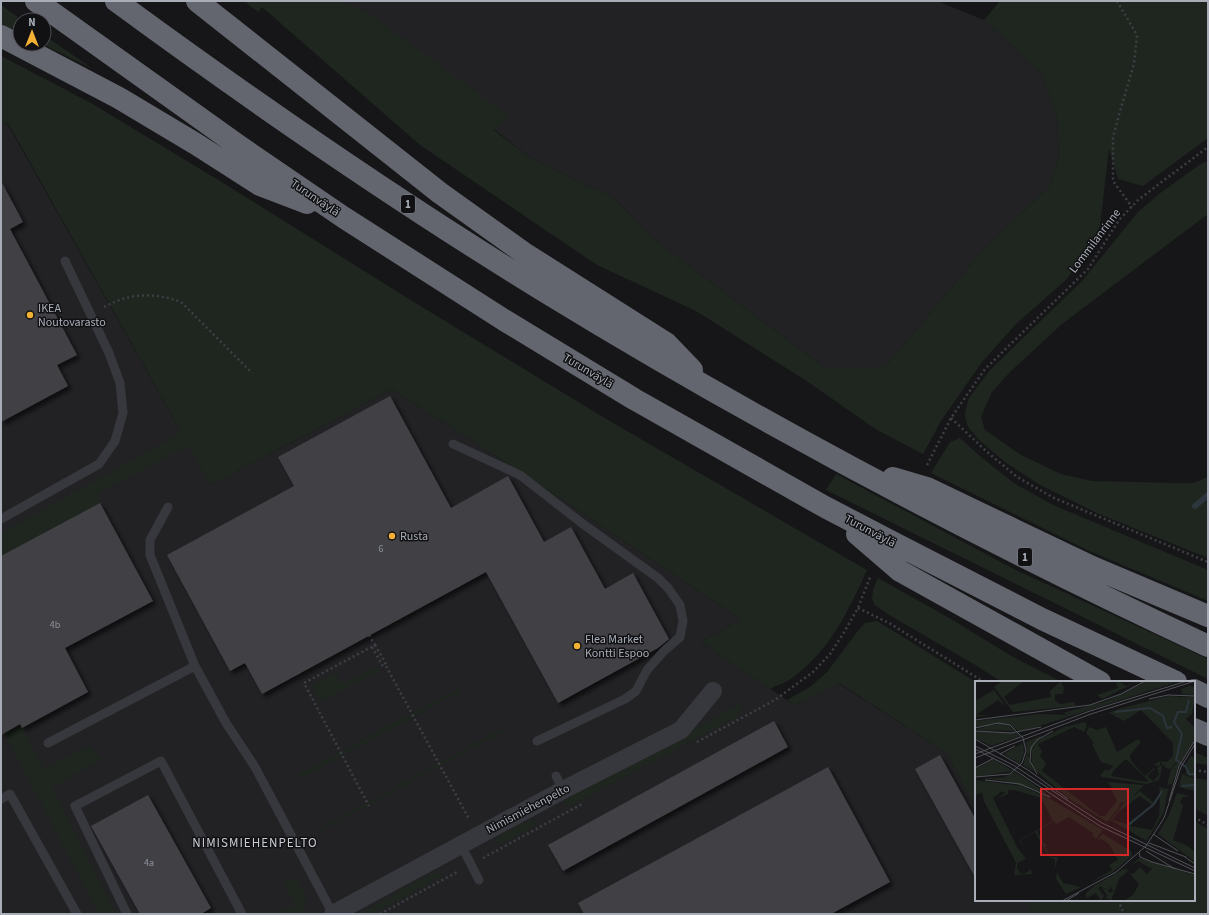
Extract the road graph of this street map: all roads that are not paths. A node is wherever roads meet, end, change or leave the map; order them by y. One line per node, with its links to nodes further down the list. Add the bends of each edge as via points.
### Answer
1 (36, 1): 5 (highway, Turunväylä)
2 (116, 1): 7 (highway, 1, via 214,72 428,218 544,291)
3 (197, 1): 7 (highway, via 447,197 524,253 666,343)
4 (1, 36): 5 (highway, via 118,98 260,185)
5 (343, 217): 11 (highway, Turunväylä, via 634,399)
6 (65, 261): 12 (lane, via 109,353 120,383 123,413 115,441 98,464)
7 (711, 390): 9 (highway, 1)
8 (453, 444): 23 (lane, via 520,475 658,578 680,605 683,621 680,637 647,670 636,691)
9 (844, 464): 13 (highway, via 926,488 1092,567); 14 (highway, 1, via 1054,572)
10 (168, 507): 15 (lane, via 150,540 150,555)
11 (825, 507): 16 (highway, via 900,571); 17 (highway, Turunväylä, via 1042,619)
12 (1, 519)
13 (1208, 616)
14 (1208, 646)
15 (195, 666): 24 (lane); 31 (lane, via 226,723 256,767)
16 (1098, 681)
17 (1174, 681)
18 (1195, 690): 20 (highway)
19 (713, 691): 26 (street, Nimismiehenpelto, via 681,730 559,783 478,836)
20 (1208, 697)
21 (1195, 729): 22 (highway)
22 (1208, 735)
23 (537, 742)
24 (48, 743)
25 (1, 799): 29 (lane, via 10,794)
26 (461, 844): 27 (lane); 31 (street, Nimismiehenpelto)
27 (479, 880)
28 (239, 913): 30 (lane, via 161,760 75,806)
29 (76, 914)
30 (127, 914)
31 (333, 914)

